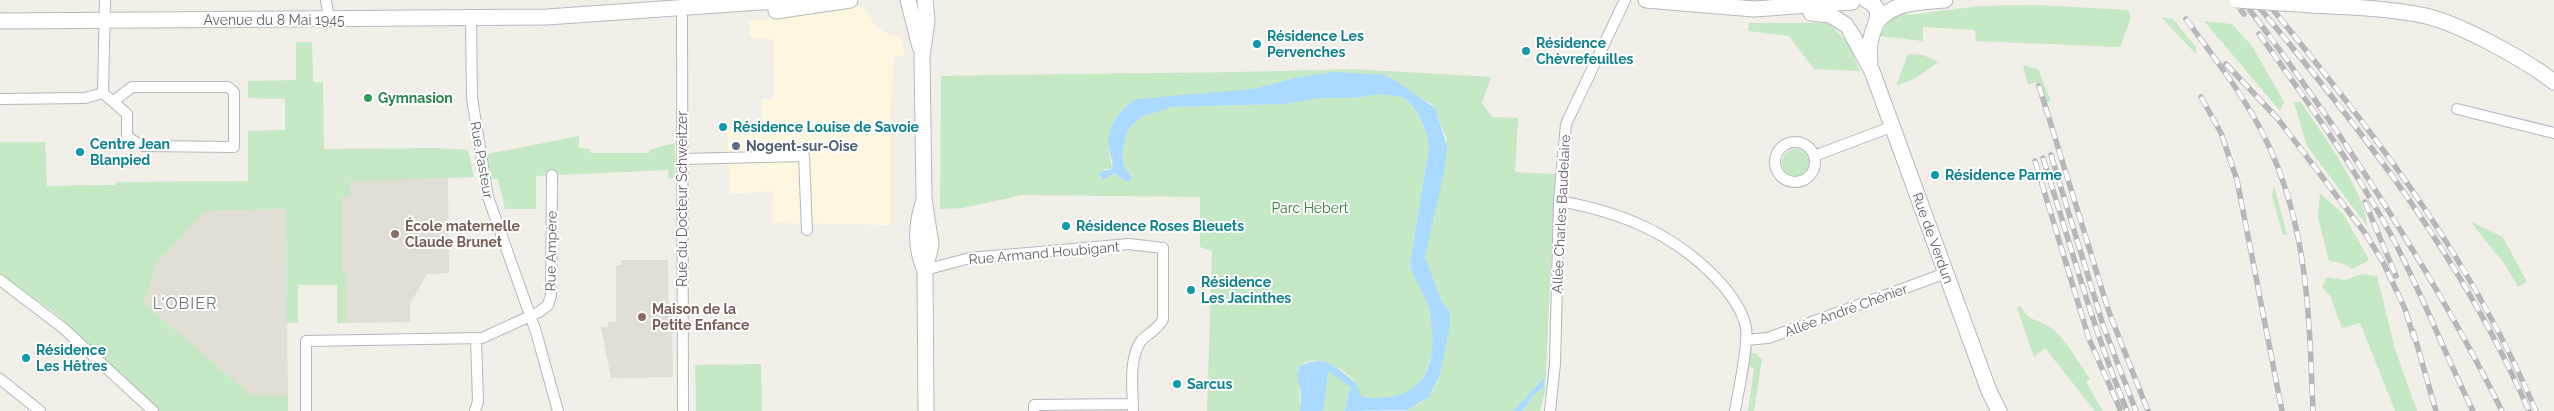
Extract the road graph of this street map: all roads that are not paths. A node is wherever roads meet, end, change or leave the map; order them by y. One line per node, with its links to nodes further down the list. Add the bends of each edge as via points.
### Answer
1 (105, 0): 19 (street)
2 (326, 0): 17 (street)
3 (850, 0): 12 (main road)
4 (908, 0): 22 (main road)
5 (925, 0): 22 (main road, via 927,21)
6 (1625, 0): 34 (street, Allée Charles Baudelaire, via 1568,117 1563,138)
7 (1646, 0): 13 (main road)
8 (1874, 0): 11 (main road)
9 (1945, 0): 20 (main road, via 1902,5 1887,12)
10 (2237, 0): 24 (main road, bridge, via 2400,12 2443,21)
11 (1860, 1): 13 (main road); 20 (main road, via 1876,8); 21 (main road, via 1844,11)
12 (786, 3): 14 (main road, Avenue du 8 Mai 1945); 15 (main road, Avenue du 8 Mai 1945)
13 (1754, 9): 21 (main road, via 1783,14 1827,14)
14 (648, 10): 15 (main road, Avenue du 8 Mai 1945); 16 (main road, Avenue du 8 Mai 1945)
15 (682, 17): 32 (street, Rue du Docteur Schweitzer)
16 (471, 18): 17 (main road, Avenue du 8 Mai 1945); 39 (street, Rue Pasteur, via 472,98 488,197)
17 (329, 20): 19 (main road, Avenue du 8 Mai 1945)
18 (0, 21): 19 (main road, Avenue du 8 Mai 1945)
19 (105, 21): 25 (street)
20 (1877, 24): 21 (main road, via 1863,34); 23 (main road, Rue de Verdun, via 1870,50)
21 (1848, 28): 23 (main road, Rue de Verdun)
22 (922, 56): 36 (main road, via 924,198 931,245)
23 (1872, 71): 29 (main road, Rue de Verdun)
24 (2554, 82)
25 (104, 93): 26 (street, via 85,98); 27 (street)
26 (0, 99)
27 (114, 101): 27 (street, via 127,114 127,137 143,146 234,147 234,92 228,87 132,87)
28 (2458, 109): 30 (street)
29 (1892, 127): 31 (street); 37 (main road, Rue de Verdun)
30 (2554, 133)
31 (1814, 156)
32 (682, 159): 35 (street, via 804,156); 50 (street, Rue du Docteur Schweitzer)
33 (552, 175): 39 (street, Rue Ampère, via 551,295 544,309)
34 (1560, 201): 41 (street, via 1622,216 1655,231 1684,250 1706,268 1733,299 1744,322); 53 (street, Allée Charles Baudelaire, via 1555,364)
35 (807, 230)
36 (925, 270): 43 (street, Rue Armand Houbigant, via 970,258 1130,244 1163,248 1163,319 1137,348 1133,364); 51 (main road)
37 (1946, 273): 41 (street, Allée André Chénier, via 1774,336); 44 (main road, Rue de Verdun)
38 (1, 283): 46 (street, via 63,328)
39 (530, 316): 40 (street, Rue Ampère); 49 (street, Rue Pasteur)
40 (476, 339): 47 (street, Rue Ampère, via 306,341); 48 (street, via 478,401)
41 (1746, 340): 54 (street)
42 (0, 379): 45 (street)
43 (1133, 407): 52 (street, via 1034,405)
44 (1997, 409)
45 (40, 411)
46 (153, 411)
47 (306, 411)
48 (475, 411)
49 (558, 411)
50 (683, 411)
51 (926, 411)
52 (1034, 411)
53 (1550, 411)
54 (1735, 411)

